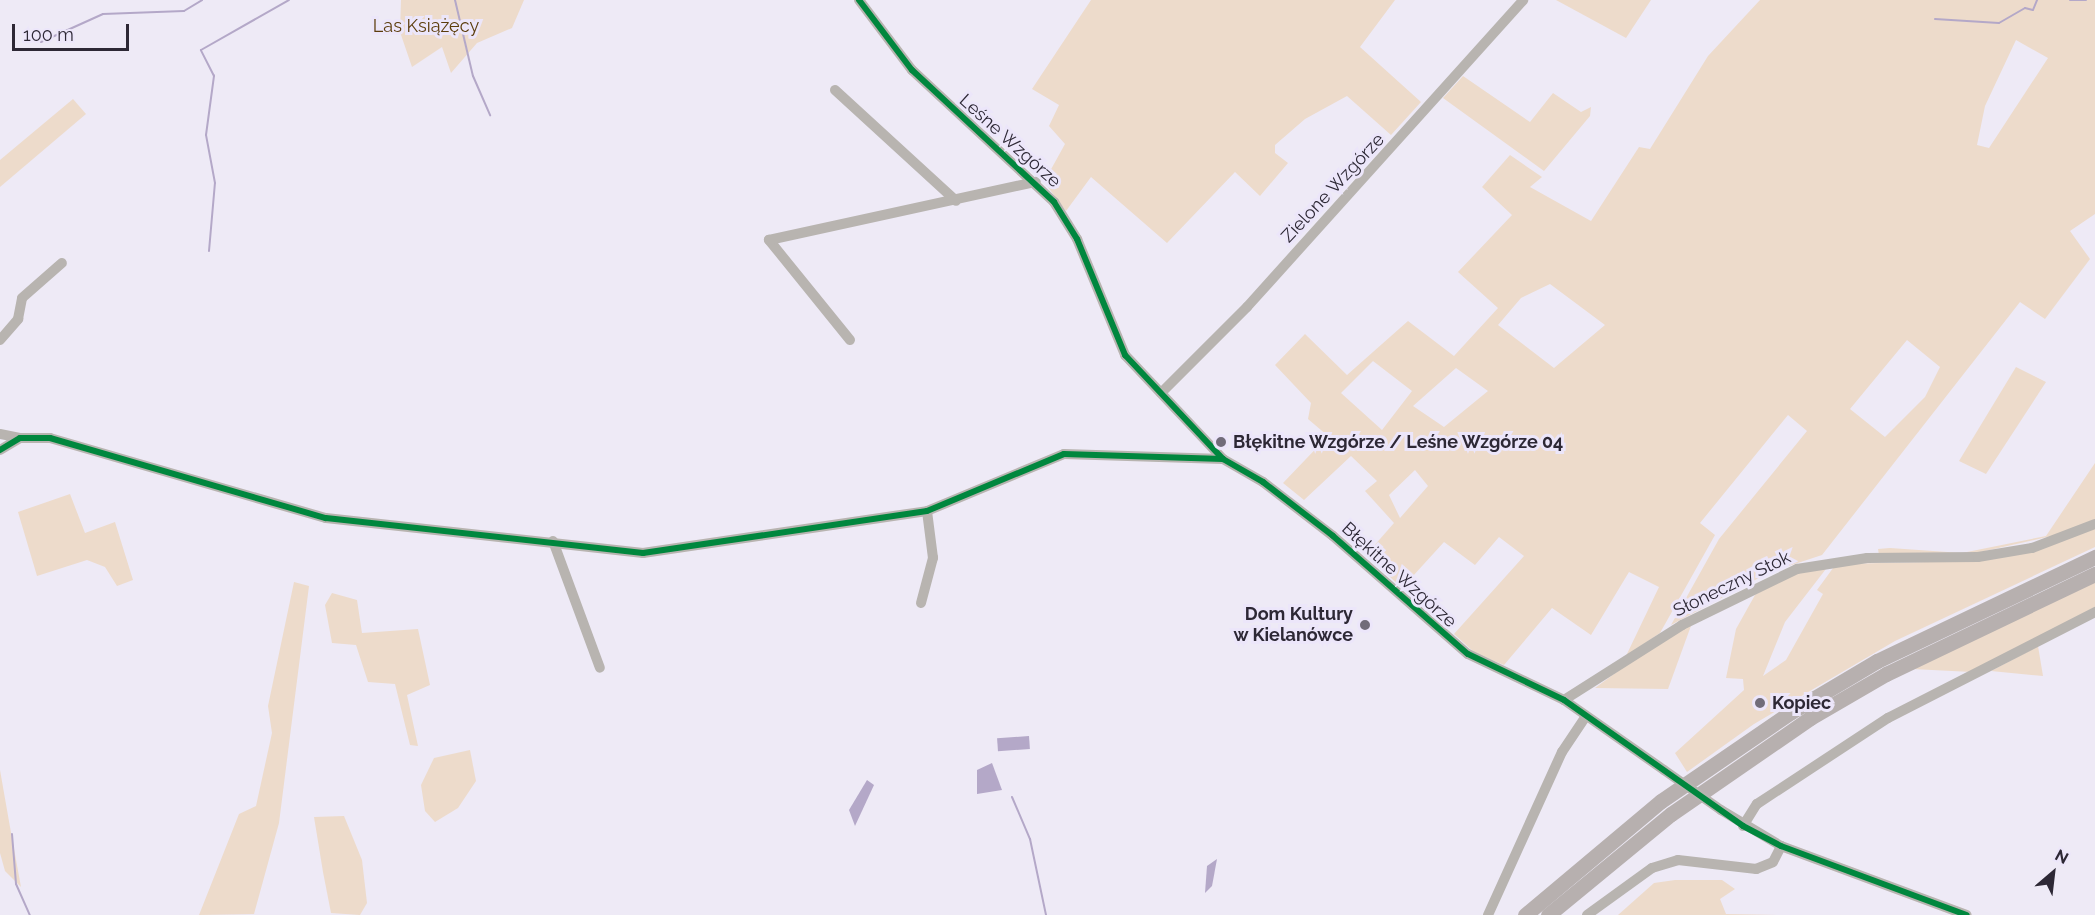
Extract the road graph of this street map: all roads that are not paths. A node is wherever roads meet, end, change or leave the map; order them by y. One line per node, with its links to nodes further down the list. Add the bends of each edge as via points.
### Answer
1 (859, 0): 4 (street, Leśne Wzgórze, via 912,70)
2 (1523, 0): 9 (street, Zielone Wzgórze, via 1247,307)
3 (835, 90): 5 (street)
4 (1036, 182): 5 (street); 9 (street, Leśne Wzgórze, via 1077,239 1113,335)
5 (956, 201): 8 (street, via 769,240)
6 (62, 263): 7 (street, via 22,298 18,319)
7 (0, 340)
8 (850, 340)
9 (1161, 393): 13 (street, Leśne Wzgórze)
10 (0, 434): 11 (street)
11 (20, 438): 12 (street); 16 (street, via 72,443 326,518)
12 (0, 450)
13 (1223, 459): 14 (street, via 1064,454); 22 (street, Błękitne Wzgórze, via 1263,482 1333,536 1468,654)
14 (927, 511): 16 (street, via 660,552); 19 (street, via 933,558)
15 (2095, 524): 22 (street, Słoneczny Stok, via 2006,553 1959,559 1840,560 1797,569 1682,625)
16 (553, 541): 21 (street)
17 (2095, 557): 27 (highway, via 1876,661 1791,712 1661,801)
18 (2095, 574): 28 (highway, via 1886,674 1810,718 1671,814)
19 (921, 603)
20 (2095, 612): 24 (street, via 1888,718 1757,804)
21 (600, 668)
22 (1564, 700): 23 (street, Błękitne Wzgórze)
23 (1586, 716): 24 (street, Błękitne Wzgórze, bridge); 26 (street, via 1562,752)
24 (1743, 826): 25 (street, Błękitne Wzgórze)
25 (1781, 846): 29 (street, via 1773,861 1756,868 1678,861 1652,868); 30 (street, Błękitne Wzgórze)
26 (1488, 915)
27 (1525, 915)
28 (1548, 915)
29 (1587, 915)
30 (1967, 915)

